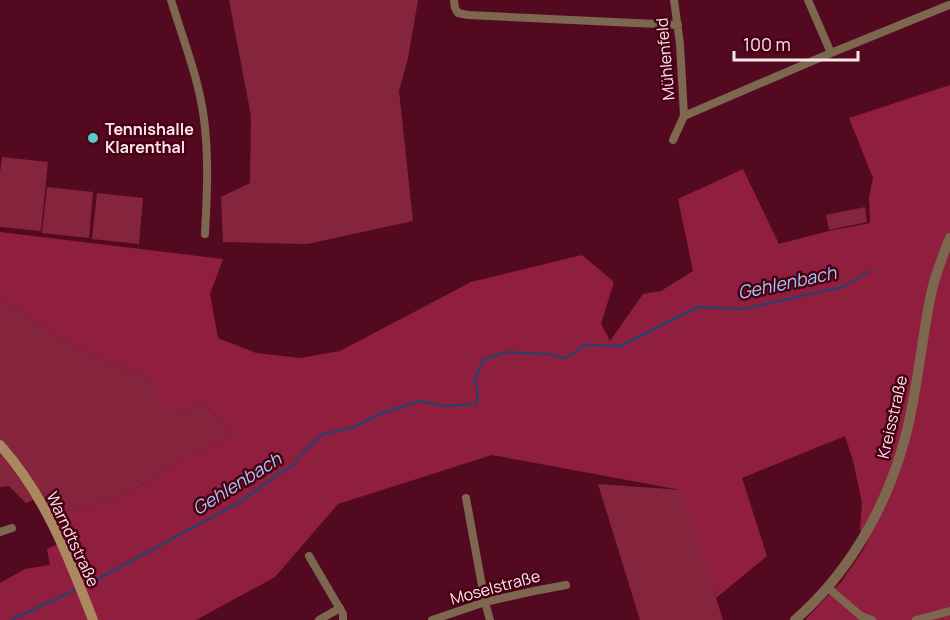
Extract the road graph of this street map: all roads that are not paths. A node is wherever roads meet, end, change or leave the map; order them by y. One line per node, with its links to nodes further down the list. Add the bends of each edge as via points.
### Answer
1 (171, 0): 10 (street, via 204,120)
2 (454, 0): 6 (street, via 458,13 468,15)
3 (674, 0): 6 (street, Mühlenfeld)
4 (807, 0): 7 (street)
5 (949, 5): 7 (street, Mühlenfeld)
6 (678, 25): 8 (street, Mühlenfeld)
7 (831, 53): 8 (street, Mühlenfeld)
8 (684, 116): 9 (street)
9 (673, 140)
10 (205, 234)
11 (950, 238): 18 (street, Kreisstraße, via 930,296 912,410 890,485 856,549)
12 (0, 445): 22 (main road, Warndtstraße, via 46,512)
13 (466, 498): 19 (street)
14 (12, 528): 15 (street)
15 (0, 532)
16 (309, 556): 20 (street)
17 (566, 585): 19 (street, Moselstraße)
18 (827, 587): 27 (street, Kreisstraße); 28 (street, via 861,616)
19 (485, 602): 25 (street, Moselstraße); 26 (street)
20 (340, 608): 23 (street); 24 (street)
21 (950, 611): 29 (street)
22 (93, 620)
23 (319, 620)
24 (343, 620)
25 (432, 620)
26 (490, 620)
27 (795, 620)
28 (872, 620)
29 (916, 620)

